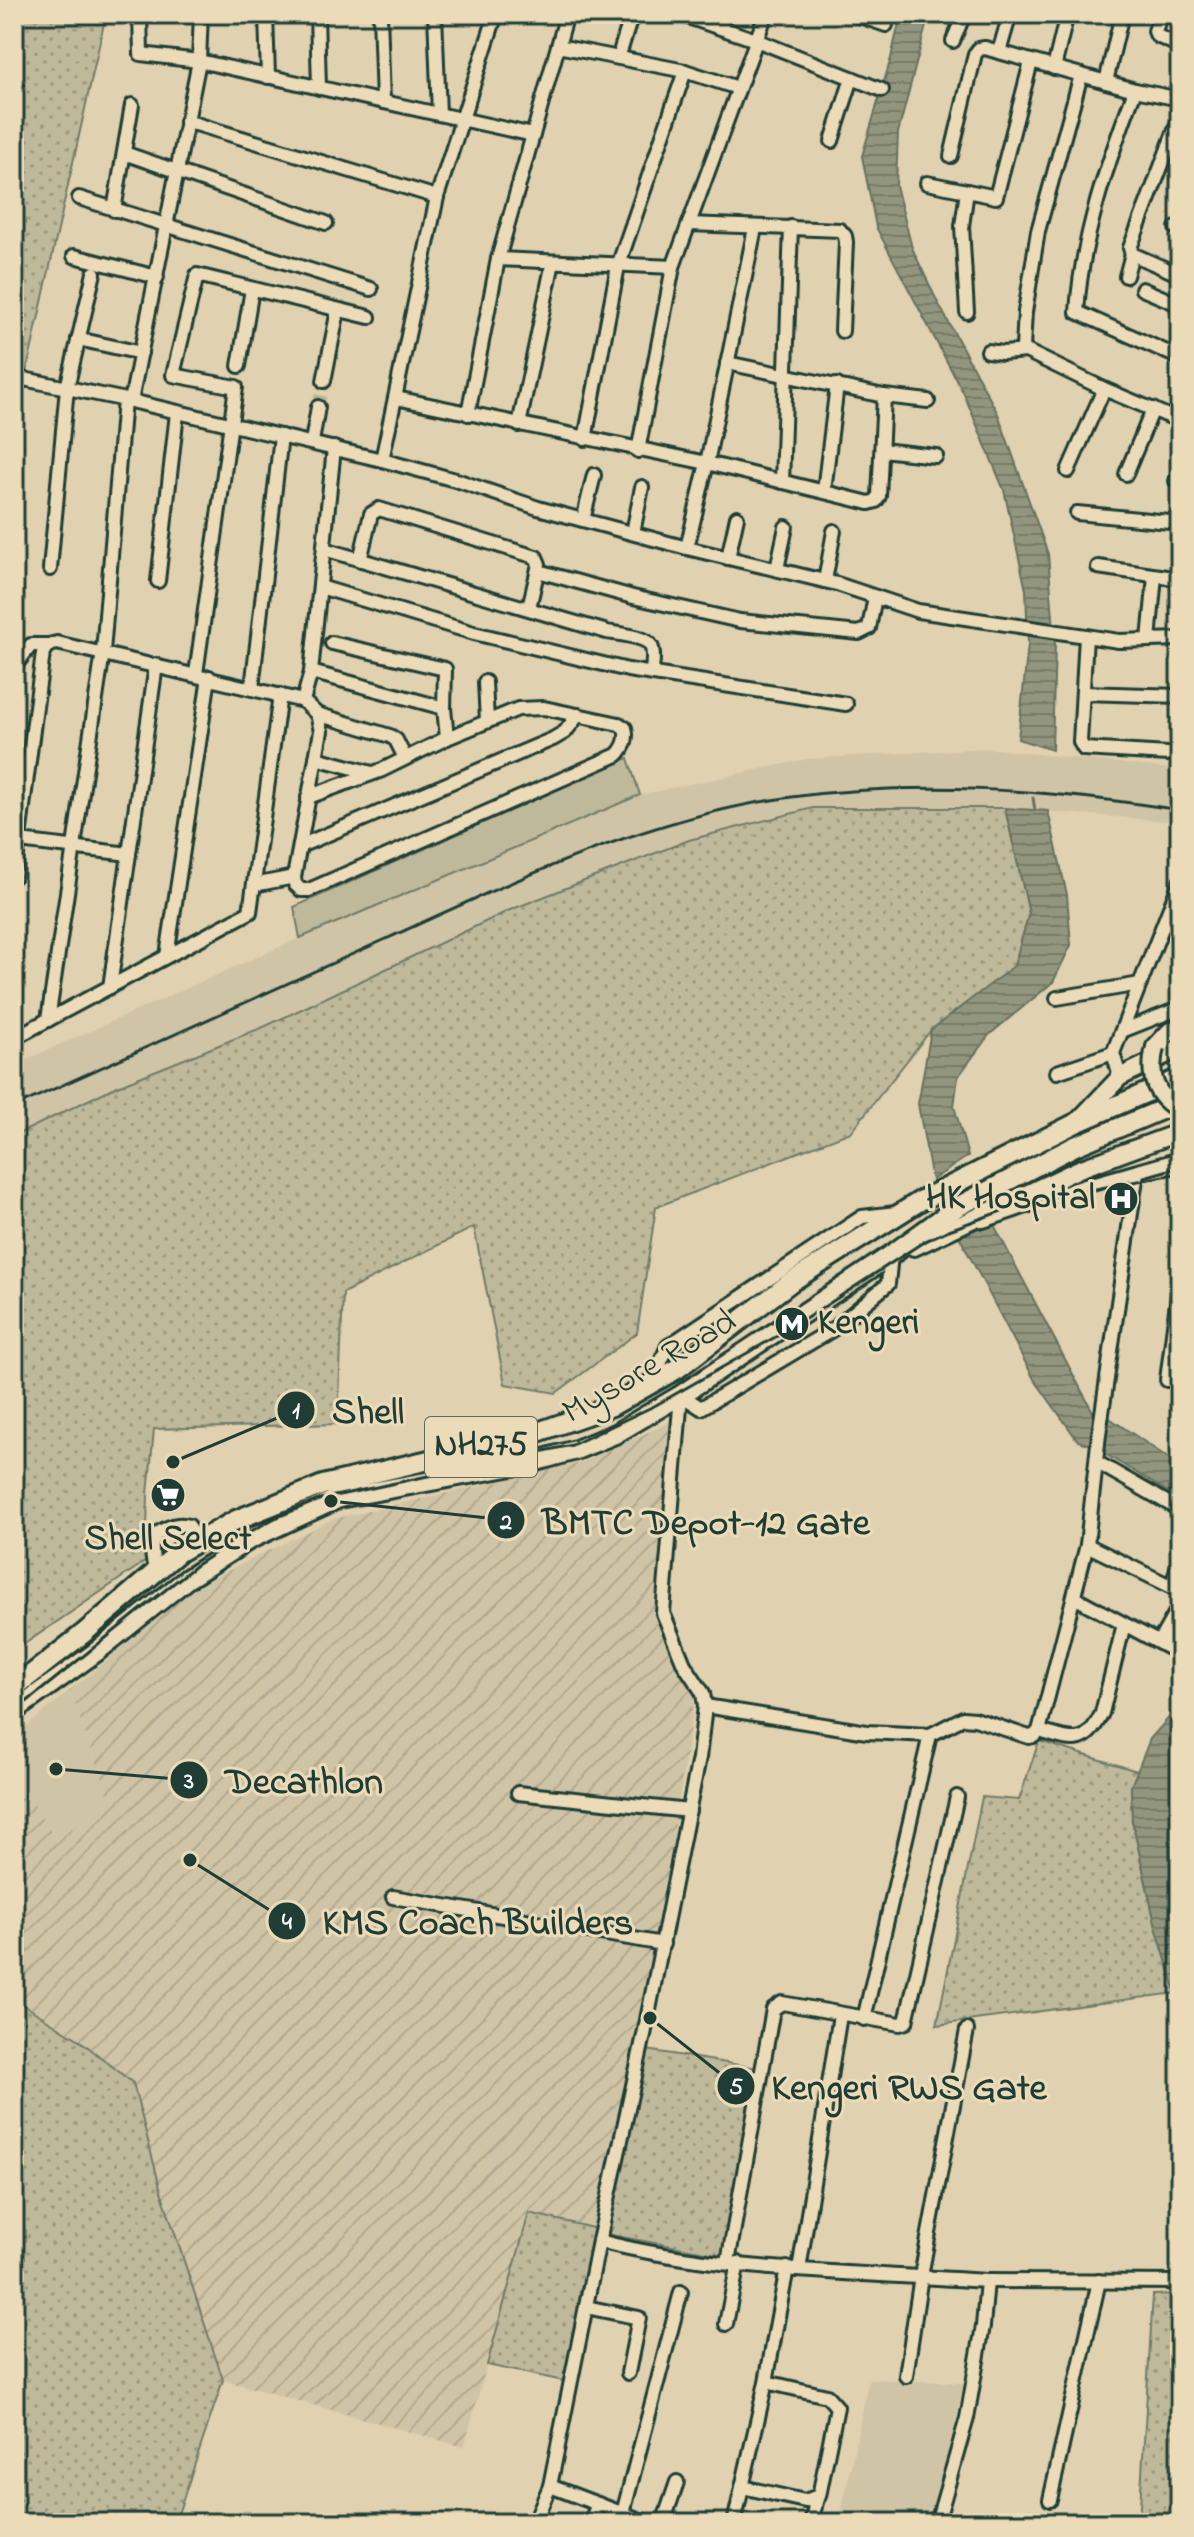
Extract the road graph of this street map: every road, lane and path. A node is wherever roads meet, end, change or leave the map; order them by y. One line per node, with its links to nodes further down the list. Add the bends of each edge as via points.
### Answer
1 (140, 14): 25 (street, via 141,54)
2 (201, 14): 25 (street)
3 (266, 14): 30 (street)
4 (317, 14): 33 (street)
5 (380, 14): 38 (street)
6 (435, 14): 40 (street)
7 (496, 14): 42 (street)
8 (567, 14): 21 (street)
9 (632, 14): 23 (street)
10 (679, 14): 19 (street)
11 (766, 14): 19 (street)
12 (854, 14): 18 (street)
13 (964, 14): 20 (street)
14 (1010, 14): 24 (street)
15 (1067, 14): 27 (street)
16 (1122, 14): 32 (street)
17 (1161, 14): 22 (street, via 1157,36)
18 (886, 25)
19 (756, 40): 31 (street); 34 (street)
20 (953, 41)
21 (558, 46): 28 (street); 44 (street)
22 (1180, 46)
23 (621, 49)
24 (999, 52): 26 (street); 47 (street, via 985,48 975,54)
25 (199, 61): 30 (street); 43 (street)
26 (1031, 62): 27 (street); 50 (street, via 996,197)
27 (1054, 68): 29 (street)
28 (685, 71): 34 (street); 63 (street)
29 (1081, 75): 32 (street); 79 (street, via 1038,231 1025,312)
30 (268, 77): 33 (street)
31 (852, 78): 35 (street); 45 (street)
32 (1106, 82): 36 (street)
33 (319, 88): 38 (street)
34 (738, 88): 55 (street)
35 (882, 90)
36 (1135, 90): 37 (street); 81 (street, via 1101,183 1079,274 1077,312)
37 (1180, 99)
38 (383, 102): 40 (street)
39 (132, 105): 46 (street)
40 (439, 114): 42 (street)
41 (1180, 117): 59 (street, via 1131,241)
42 (461, 119): 44 (street); 51 (street)
43 (186, 121): 48 (street); 51 (street)
44 (533, 135): 61 (street)
45 (832, 141)
46 (124, 153): 48 (street); 53 (street)
47 (951, 156)
48 (177, 171): 54 (street); 56 (street)
49 (927, 183): 50 (street)
50 (967, 191): 74 (street, via 962,226)
51 (437, 197): 91 (street)
52 (79, 198): 53 (street)
53 (114, 210): 56 (street)
54 (326, 223)
55 (689, 224): 58 (street); 64 (street)
56 (167, 225): 68 (street); 70 (street)
57 (791, 227): 58 (street); 76 (street, via 840,230 845,236); 84 (street)
58 (755, 228): 82 (street)
59 (1132, 254): 66 (street); 67 (street)
60 (74, 256): 68 (street)
61 (498, 259): 62 (street); 97 (street)
62 (553, 262): 63 (street); 100 (street)
63 (618, 266): 64 (street); 102 (street)
64 (673, 267): 106 (street)
65 (94, 273): 77 (street)
66 (1180, 275)
67 (1126, 276)
68 (157, 277): 80 (street)
69 (252, 289): 73 (street); 83 (street); 99 (street, via 197,275 173,375 236,387)
70 (371, 289)
71 (1142, 289): 72 (street)
72 (1180, 305)
73 (338, 310): 75 (street); 86 (street)
74 (967, 312)
75 (369, 317)
76 (842, 331)
77 (78, 339): 80 (street); 88 (street)
78 (988, 351): 79 (street)
79 (1026, 351): 89 (street)
80 (141, 353): 92 (street)
81 (1180, 358)
82 (727, 363): 84 (street); 109 (street)
83 (239, 366)
84 (786, 374): 87 (street); 113 (street)
85 (14, 377): 88 (street)
86 (324, 381)
87 (837, 385): 90 (street); 115 (street)
88 (67, 388): 92 (street); 128 (street)
89 (1104, 389): 95 (street); 110 (street)
90 (884, 396): 93 (street); 105 (street)
91 (396, 398): 97 (street); 108 (street)
92 (127, 401): 96 (street); 143 (street)
93 (928, 401)
94 (318, 407): 103 (street)
95 (1153, 409): 98 (street); 111 (street)
96 (177, 413): 99 (street); 133 (street)
97 (468, 414): 100 (street)
98 (1180, 421)
99 (231, 424): 101 (street); 148 (street)
100 (519, 425): 102 (street)
101 (281, 436): 103 (street); 150 (street)
102 (585, 439): 106 (street)
103 (312, 442): 104 (street)
104 (334, 448): 108 (street); 124 (street)
105 (882, 450): 107 (street); 115 (street, via 876,501)
106 (638, 451): 109 (street)
107 (936, 456)
108 (382, 460): 118 (street)
109 (707, 463): 113 (street); 123 (street)
110 (1068, 471)
111 (1126, 474)
112 (594, 475): 118 (street)
113 (782, 482): 115 (street)
114 (642, 487): 122 (street)
115 (824, 491)
116 (1077, 513): 119 (street)
117 (737, 517): 125 (street)
118 (583, 520): 122 (street)
119 (1180, 523)
120 (786, 527): 129 (street)
121 (834, 531): 134 (street)
122 (633, 533): 123 (street)
123 (687, 548): 125 (street)
124 (324, 549): 126 (street); 135 (street)
125 (728, 558): 129 (street)
126 (360, 560): 130 (street, via 371,514 379,509 536,557); 137 (street)
127 (1098, 567): 131 (street)
128 (50, 569)
129 (777, 569): 134 (street)
130 (538, 571): 136 (street, via 740,621 859,633 869,628); 137 (street)
131 (1155, 576): 132 (street); 140 (street)
132 (1180, 579)
133 (158, 581)
134 (825, 581): 136 (street)
135 (320, 587): 146 (street); 147 (street, via 474,633)
136 (875, 597): 138 (street, via 929,613)
137 (529, 608): 147 (street, via 646,641)
138 (1086, 636): 140 (street); 151 (street)
139 (1180, 639): 140 (street)
140 (1149, 640)
141 (332, 643): 156 (street, via 445,669)
142 (49, 645): 143 (street); 145 (street, via 31,645); 166 (street, via 43,653)
143 (103, 652): 144 (street); 168 (street)
144 (156, 665): 148 (street); 169 (street)
145 (14, 667)
146 (311, 672): 154 (street); 156 (street)
147 (652, 673): 155 (street)
148 (202, 676): 150 (street); 175 (street)
149 (485, 682): 159 (street)
150 (252, 688): 152 (street)
151 (1083, 693): 153 (street); 161 (street, via 1084,749)
152 (280, 695): 154 (street); 173 (street)
153 (1180, 696)
154 (303, 701): 157 (street)
155 (846, 704)
156 (444, 708): 160 (street)
157 (317, 714): 162 (street, via 321,731); 163 (street, via 390,736)
158 (578, 715): 159 (street, via 530,707); 167 (street, via 553,739); 171 (street, via 625,728 623,750 309,890 301,890)
159 (487, 721): 160 (street)
160 (447, 738): 163 (street)
161 (1168, 754)
162 (316, 758): 164 (street); 165 (street)
163 (405, 758): 164 (street)
164 (372, 773): 165 (street)
165 (308, 797): 167 (street)
166 (19, 841): 168 (street); 170 (street)
167 (300, 846): 171 (street)
168 (74, 847): 169 (street); 180 (street)
169 (129, 854): 177 (street)
170 (14, 876)
171 (294, 877): 173 (street)
172 (1180, 882): 174 (street)
173 (254, 885): 175 (street, via 250,912)
174 (1176, 900): 176 (street)
175 (167, 956): 177 (street)
176 (1140, 984): 178 (street); 182 (street)
177 (110, 987): 180 (street)
178 (1057, 998)
179 (1180, 1008): 182 (street)
180 (48, 1020): 183 (street)
181 (1180, 1027): 190 (main road, bridge, via 1155,1047 1150,1065 1160,1093)
182 (1122, 1031): 185 (street)
183 (14, 1038)
184 (1173, 1050): 187 (main road)
185 (1113, 1053): 186 (street); 187 (street)
186 (1057, 1072)
187 (1120, 1077): 191 (main road)
188 (1180, 1078): 191 (highway, Mysore Road / NH275)
189 (1180, 1102): 195 (highway, Mysore Road / NH275, via 978,1195)
190 (1180, 1110)
191 (1076, 1123): 203 (highway, Mysore Road / NH275, via 901,1212 791,1282 677,1369 612,1406 518,1439 323,1485 236,1520)
192 (1180, 1132): 195 (main road)
193 (1180, 1159): 194 (street)
194 (1137, 1172): 195 (street, via 977,1223); 200 (street)
195 (961, 1217): 196 (highway, Mysore Road / NH275)
196 (891, 1255): 199 (highway, Mysore Road / NH275); 199 (street, via 888,1284 835,1328 701,1408)
197 (1180, 1279): 198 (street)
198 (1167, 1380)
199 (681, 1395): 206 (highway, Mysore Road / NH275, via 576,1450 339,1498 250,1539); 214 (street, via 663,1613)
200 (1098, 1463): 201 (street); 202 (street)
201 (1180, 1510)
202 (1087, 1545): 207 (street); 208 (street)
203 (187, 1548): 205 (highway, Mysore Road / NH275); 205 (street, via 189,1526 184,1524 155,1536); 206 (highway)
204 (1180, 1557): 207 (street)
205 (155, 1572): 213 (highway, Mysore Road / NH275)
206 (187, 1579): 215 (highway, Mysore Road / NH275)
207 (1176, 1589)
208 (1074, 1597): 210 (street); 216 (street)
209 (1180, 1605): 211 (street)
210 (1124, 1624): 211 (street); 216 (street, via 1096,1726 1088,1736 1073,1741)
211 (1159, 1642): 212 (street)
212 (1180, 1654)
213 (14, 1688)
214 (705, 1706): 217 (street, via 867,1732); 220 (street)
215 (14, 1711)
216 (1039, 1731): 217 (street, via 1029,1737 963,1718)
217 (930, 1735): 224 (street)
218 (518, 1793): 220 (street)
219 (957, 1797): 224 (street, via 906,2022)
220 (689, 1811): 222 (street)
221 (393, 1897): 222 (street)
222 (663, 1944): 226 (street)
223 (840, 2015): 224 (street); 227 (street, via 782,2003 773,2009); 228 (street)
224 (864, 2019)
225 (967, 2030): 229 (street)
226 (599, 2241): 227 (street, via 644,2253); 234 (street)
227 (733, 2262): 228 (street); 235 (street)
228 (793, 2269): 229 (street); 238 (street)
229 (921, 2276): 230 (street); 237 (street)
230 (987, 2281): 231 (street); 252 (street, via 967,2418)
231 (1099, 2281): 232 (street); 243 (street)
232 (1180, 2282)
233 (681, 2292): 245 (street)
234 (586, 2307): 236 (street, via 639,2318); 240 (street)
235 (726, 2324)
236 (628, 2373)
237 (906, 2376)
238 (766, 2382): 241 (street); 242 (street, via 827,2396 837,2407)
239 (677, 2482): 249 (street)
240 (550, 2486): 244 (street); 246 (street)
241 (742, 2487): 242 (street, via 805,2501); 250 (street)
242 (817, 2498): 251 (street)
243 (1050, 2500)
244 (598, 2504): 245 (street); 247 (street)
245 (623, 2513): 248 (street)
246 (534, 2523)
247 (590, 2523)
248 (648, 2523)
249 (663, 2523)
250 (734, 2523)
251 (811, 2523)
252 (937, 2523)

